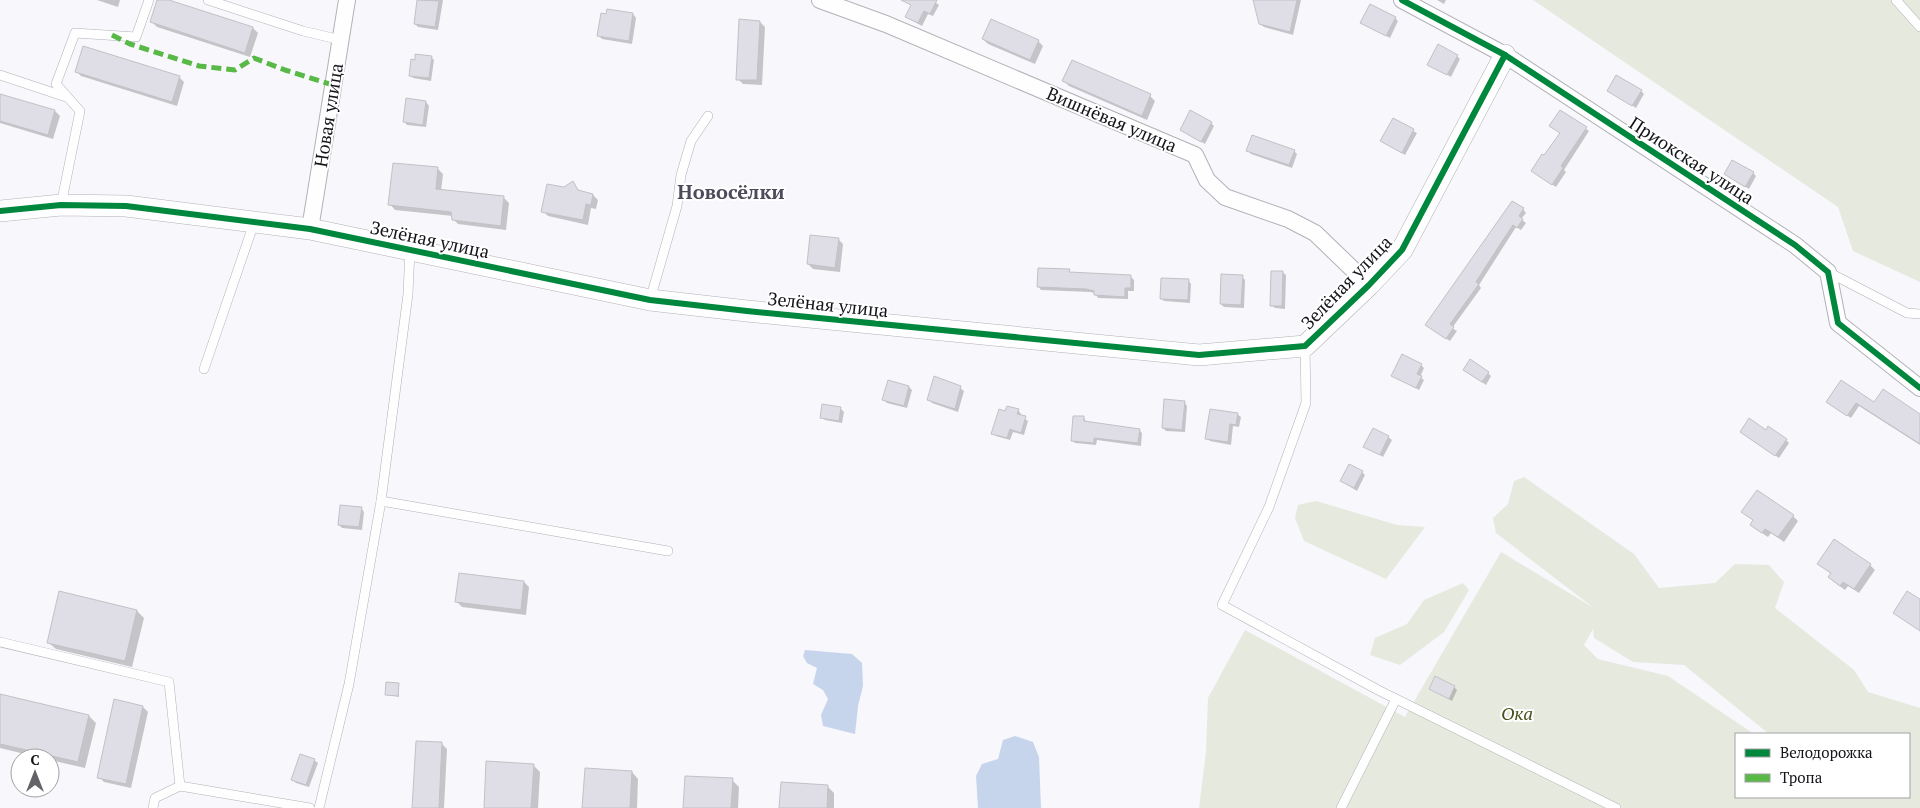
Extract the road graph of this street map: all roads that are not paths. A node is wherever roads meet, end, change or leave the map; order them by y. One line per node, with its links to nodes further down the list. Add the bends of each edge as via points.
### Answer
1 (149, 0): 11 (lane, via 136,37 75,33 56,84)
2 (208, 0): 8 (lane)
3 (347, 0): 8 (street, Новая улица)
4 (820, 0): 19 (street, Вишнёвая улица, via 886,24 1195,154 1207,180 1225,197 1288,219 1315,233)
5 (1402, 0): 9 (street, Приокская улица)
6 (1896, 0): 7 (lane)
7 (1920, 27)
8 (341, 40): 16 (street, Новая улица)
9 (1505, 55): 18 (street, Приокская улица, via 1795,245); 19 (street, Зелёная улица, via 1402,250)
10 (0, 75): 11 (lane)
11 (68, 97): 13 (lane, via 80,110)
12 (708, 116): 20 (lane, via 691,141 681,175 677,206)
13 (61, 205): 14 (street, Зелёная улица); 15 (street, Зелёная улица, via 126,206)
14 (0, 211)
15 (254, 222): 16 (street, Зелёная улица); 23 (lane)
16 (310, 229): 17 (street, Зелёная улица)
17 (410, 250): 20 (street, Зелёная улица); 25 (lane, via 408,294)
18 (1828, 272): 21 (lane, via 1907,313); 24 (street, via 1838,323)
19 (1369, 285): 22 (street, Зелёная улица)
20 (650, 300): 22 (street, Зелёная улица, via 1199,355)
21 (1920, 314)
22 (1305, 346): 28 (lane, via 1306,403 1269,507 1222,605)
23 (204, 369)
24 (1920, 388)
25 (382, 501): 26 (lane); 32 (lane, via 349,684)
26 (668, 551)
27 (0, 642): 29 (lane, via 169,682)
28 (1396, 699): 33 (lane); 34 (lane)
29 (180, 786): 30 (lane, via 155,798); 31 (lane)
30 (153, 808)
31 (310, 808)
32 (319, 808)
33 (1341, 808)
34 (1616, 808)

